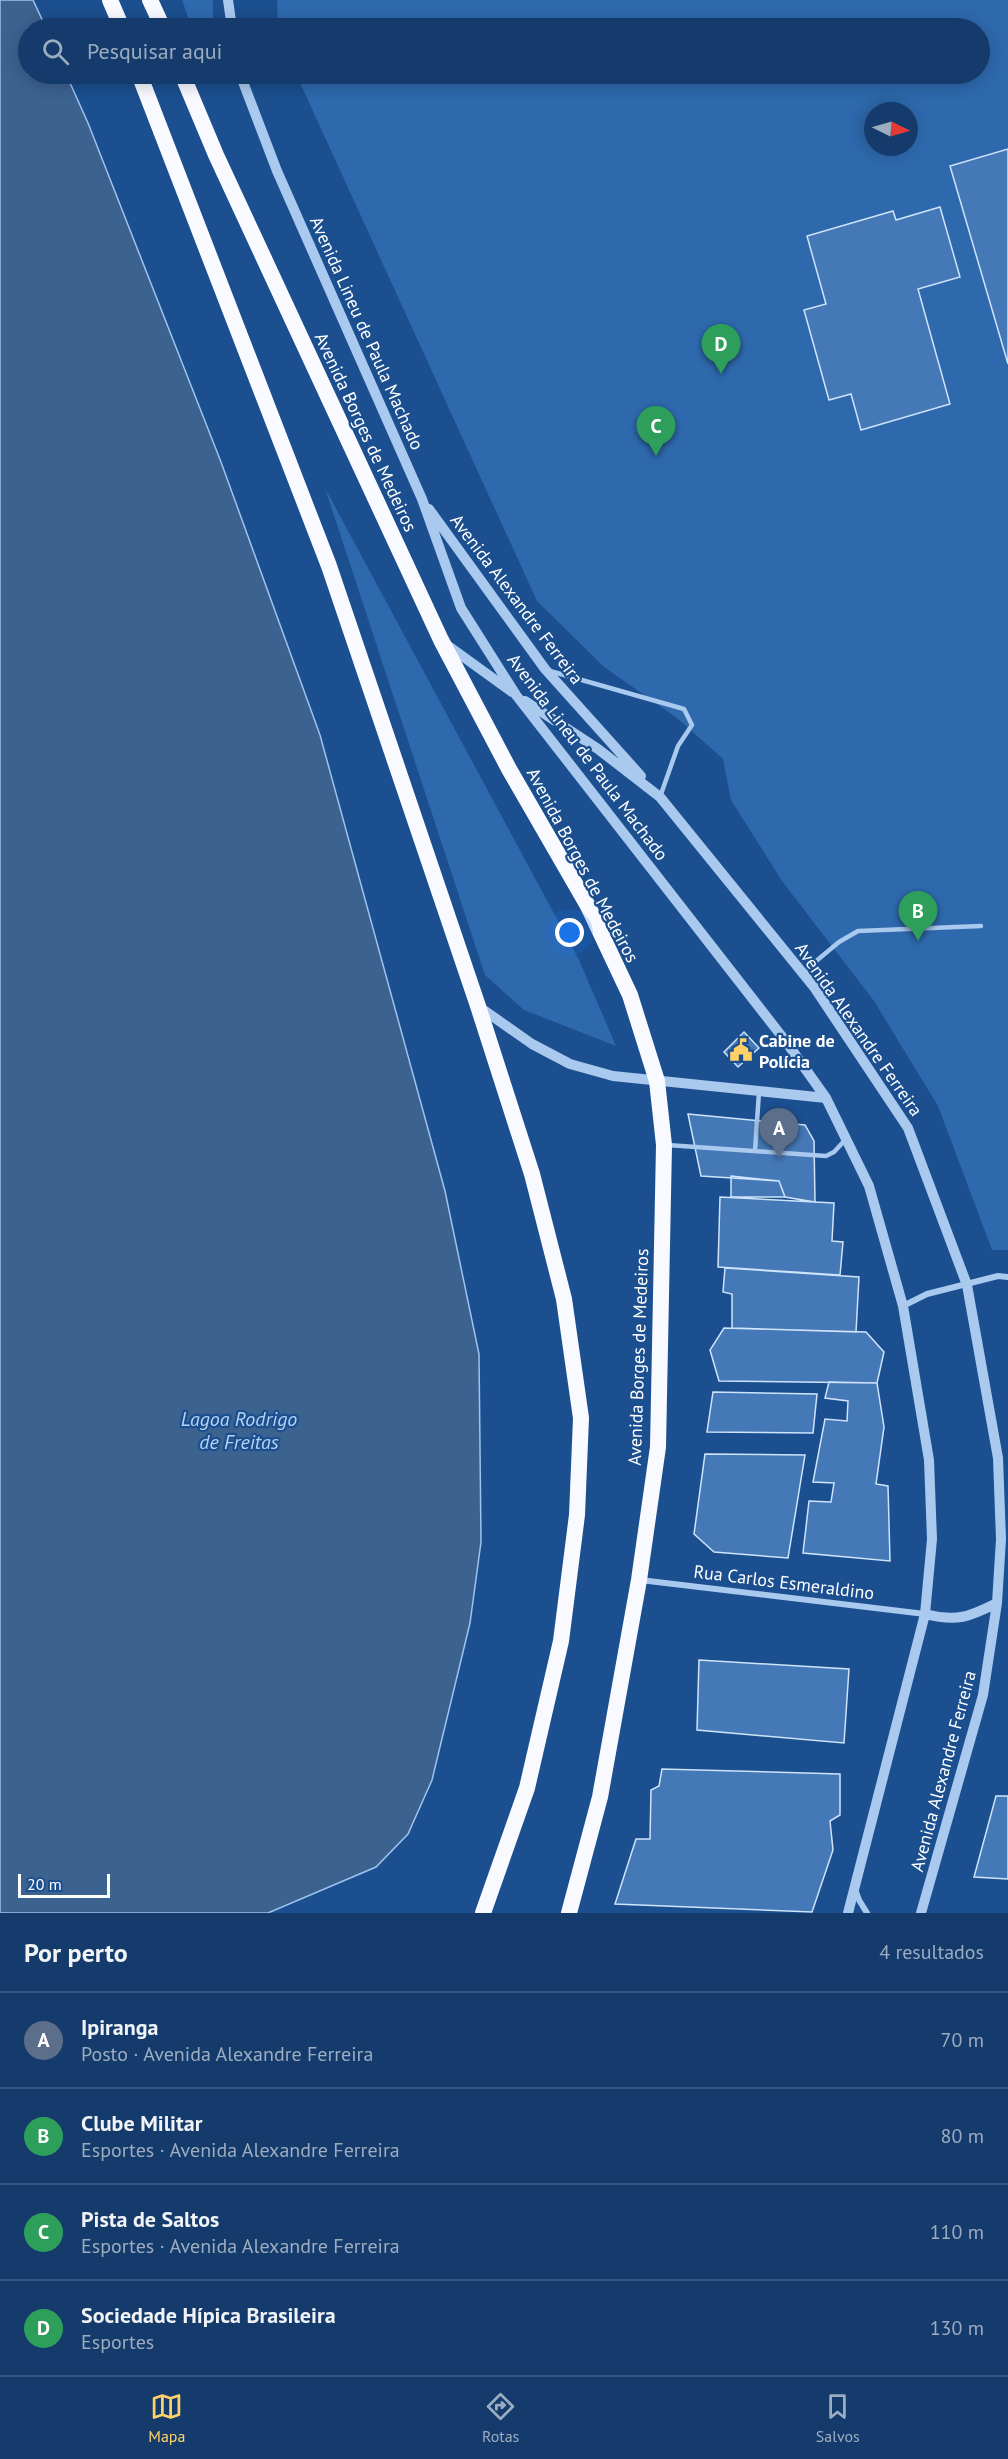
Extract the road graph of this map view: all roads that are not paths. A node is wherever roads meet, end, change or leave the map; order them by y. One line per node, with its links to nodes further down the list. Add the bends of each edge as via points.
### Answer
1 (110, 0): 4 (highway)
2 (150, 0): 5 (highway)
3 (228, 0): 6 (street)
4 (118, 18)
5 (158, 18)
6 (231, 18)
7 (144, 84): 17 (highway, via 329,566)
8 (186, 84): 11 (highway, Avenida Borges de Medeiros)
9 (244, 84): 10 (street, Avenida Lineu de Paula Machado, via 277,171)
10 (422, 499): 12 (street, Avenida Alexandre Ferreira); 13 (street, Avenida Lineu de Paula Machado, via 461,608)
11 (441, 640): 13 (street, Avenida Alexandre Ferreira); 18 (highway, Avenida Borges de Medeiros, via 588,906 630,995)
12 (544, 669): 14 (street, Avenida Alexandre Ferreira); 14 (lane, via 684,709 692,725 678,746)
13 (516, 695): 14 (street, Avenida Alexandre Ferreira, via 598,749); 20 (street, Avenida Lineu de Paula Machado, via 780,1033)
14 (660, 797): 16 (street, Avenida Alexandre Ferreira)
15 (981, 926): 16 (lane, via 858,931)
16 (803, 972): 25 (street, Avenida Alexandre Ferreira, via 908,1128)
17 (478, 1006): 18 (street, via 531,1044 570,1064 613,1076); 31 (highway, via 532,1174 564,1299 581,1418 577,1515 561,1641 527,1788)
18 (657, 1081): 19 (street); 22 (highway, Avenida Borges de Medeiros)
19 (759, 1092): 20 (street); 23 (lane)
20 (826, 1098): 21 (street)
21 (847, 1139): 23 (lane, via 826,1156); 26 (street, via 869,1186)
22 (664, 1145): 23 (lane); 27 (highway, Avenida Borges de Medeiros, via 658,1447)
23 (755, 1151)
24 (1008, 1277): 25 (street)
25 (967, 1285): 26 (street, via 927,1294); 28 (street, Avenida Alexandre Ferreira, via 998,1458)
26 (903, 1306): 29 (street, via 929,1460 932,1539)
27 (639, 1580): 29 (street, Rua Carlos Esmeraldino); 32 (highway, Avenida Borges de Medeiros, via 600,1797)
28 (998, 1603): 29 (street, via 969,1617 946,1620); 35 (street, Avenida Alexandre Ferreira, via 983,1695)
29 (925, 1614): 30 (street)
30 (855, 1888): 33 (street); 34 (street)
31 (483, 1913)
32 (569, 1913)
33 (848, 1913)
34 (867, 1913)
35 (921, 1913)

